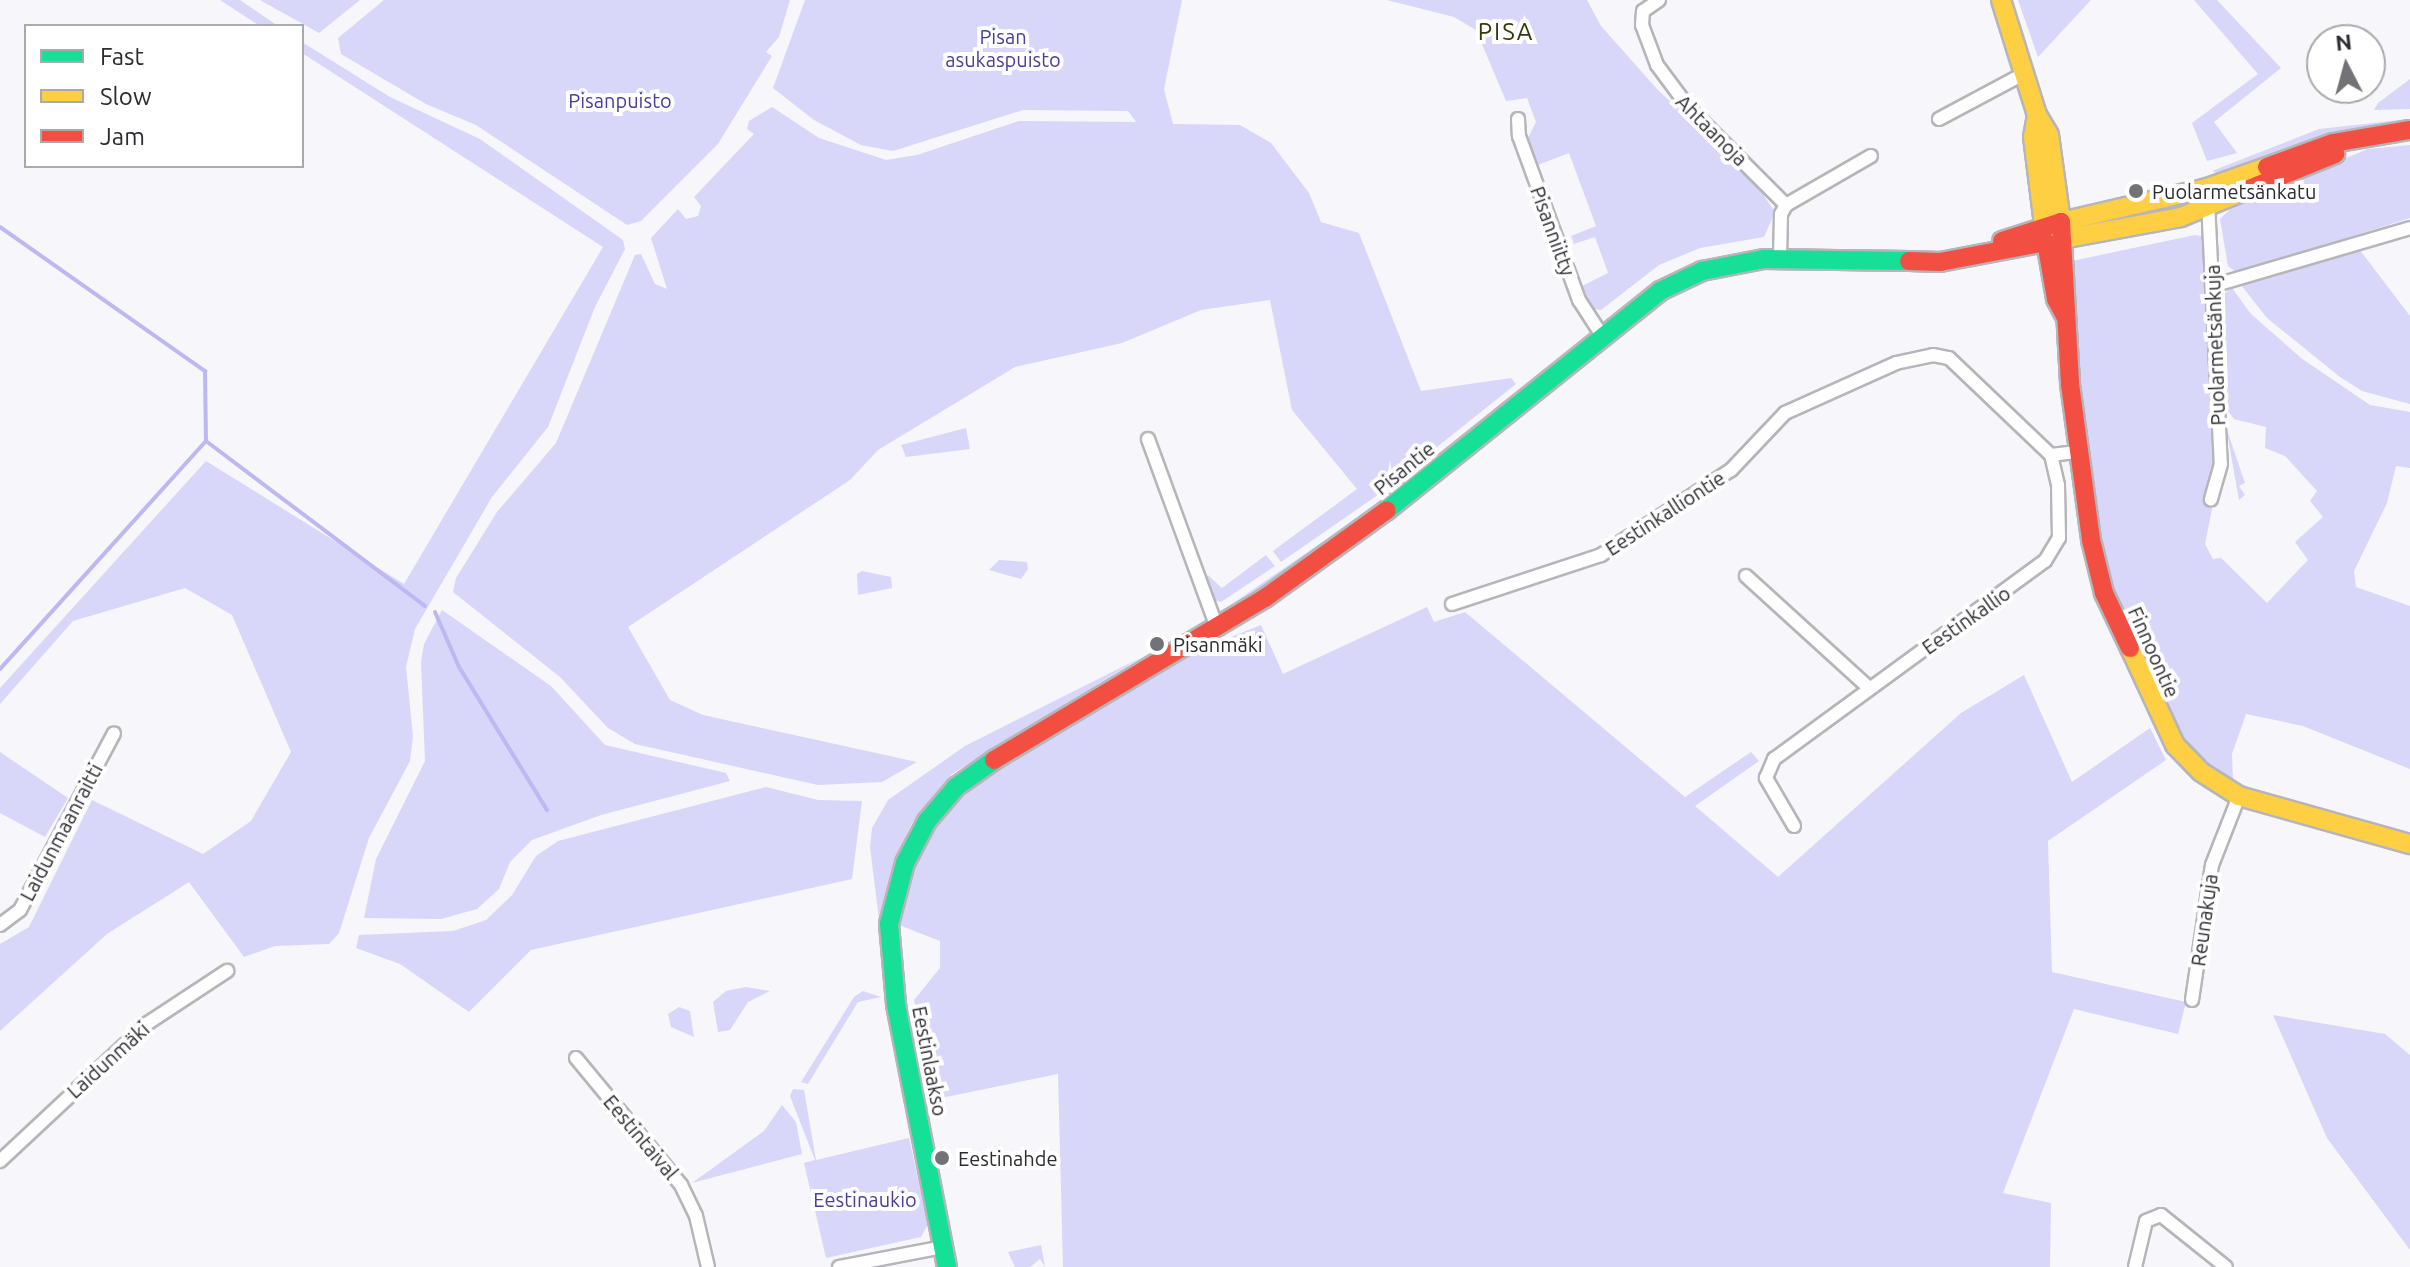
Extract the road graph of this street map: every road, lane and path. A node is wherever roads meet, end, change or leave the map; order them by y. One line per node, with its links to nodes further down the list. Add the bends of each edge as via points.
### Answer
1 (1659, 0): 10 (street, Ahtaanoja, via 1643,11 1642,25 1665,82)
2 (2001, 0): 3 (street, Finnoontie)
3 (2025, 73): 5 (street); 13 (street, Finnoontie, via 2037,115 2033,137)
4 (1518, 119): 16 (street, Pisanniitty, via 1519,136 1579,300)
5 (1939, 119)
6 (2410, 130): 9 (street, via 2333,143)
7 (2410, 140): 11 (street, via 2334,154)
8 (1871, 156): 10 (street)
9 (2207, 188): 11 (street, Puolarmetsänkuja); 13 (street)
10 (1786, 205): 14 (street)
11 (2208, 208): 13 (street); 15 (street, Puolarmetsänkuja)
12 (2410, 228): 15 (street)
13 (2053, 233): 14 (street, Pisantie, via 1911,264); 18 (street, Finnoontie, via 2056,299 2065,316)
14 (1780, 259): 16 (street, Pisantie, via 1746,261 1693,275 1660,291)
15 (2212, 286): 20 (street, Puolarmetsänkuja, via 2221,464)
16 (1603, 337): 23 (street, Pisantie, via 1392,507)
17 (1148, 439): 23 (street)
18 (2077, 452): 19 (street); 26 (street, Finnoontie, via 2104,593 2139,677 2175,745 2201,772)
19 (2051, 455): 22 (street, Eestinkalliontie, via 1949,358 1933,355 1896,363 1796,406 1731,470 1601,555); 24 (street, Eestinkallio, via 2059,491 2059,538 2045,561)
20 (2211, 500)
21 (1746, 576): 24 (street)
22 (1452, 604)
23 (1217, 628): 29 (street, Pisantie, via 976,771 939,805)
24 (1869, 688): 27 (street, Eestinkallio, via 1774,759 1766,778)
25 (114, 733): 30 (street, Laidunmaanraitti, via 20,910)
26 (2239, 796): 28 (street, Finnoontie); 32 (street, Reunakuja, via 2212,865)
27 (1794, 826)
28 (2410, 844)
29 (905, 863): 35 (street, Eestinlaakso, via 893,901 889,946)
30 (0, 925)
31 (227, 971): 34 (street, Laidunmäki, via 148,1023)
32 (2192, 1000)
33 (576, 1058): 36 (street, Eestintaival, via 681,1185 696,1216)
34 (0, 1161)
35 (943, 1247): 37 (street); 38 (street, Eestinlaakso)
36 (708, 1267)
37 (839, 1267)
38 (947, 1267)
39 (2135, 1267): 40 (street, via 2146,1221 2161,1215)
40 (2226, 1267)

